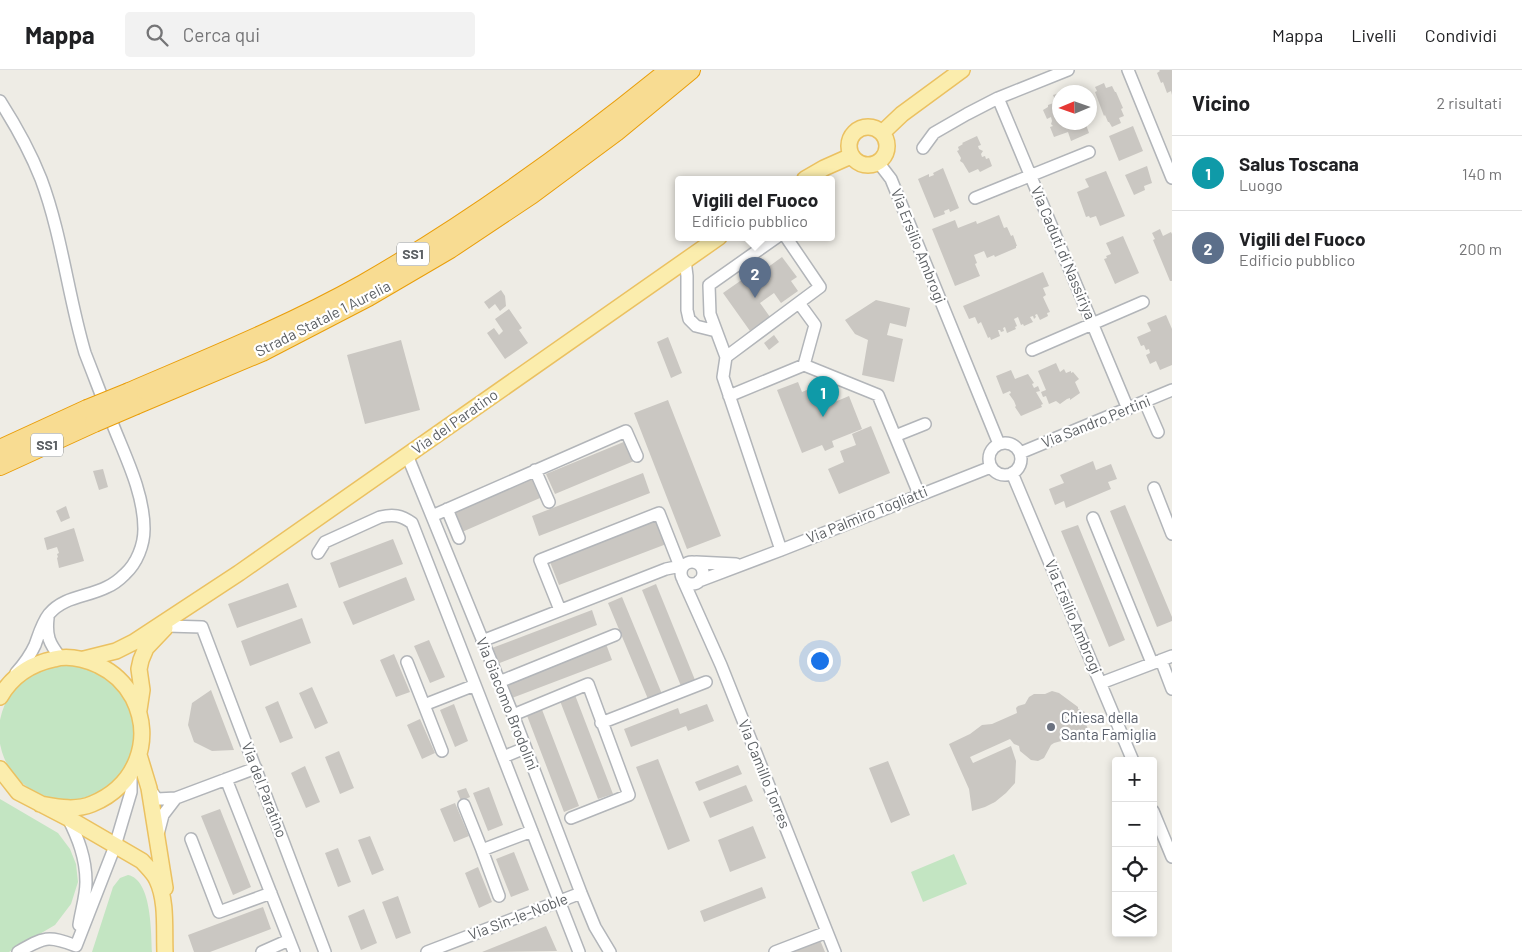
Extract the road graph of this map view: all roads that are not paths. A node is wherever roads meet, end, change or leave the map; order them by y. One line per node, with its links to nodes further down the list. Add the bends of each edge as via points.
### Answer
1 (669, 70): 30 (highway, Strada Statale 1 Aurelia / SS1, via 523,182 442,236 362,284)
2 (692, 70): 30 (highway, Strada Statale 1 Aurelia / SS1, via 531,195 450,249 368,297 262,352)
3 (962, 70): 8 (main road, via 902,114)
4 (1068, 70): 6 (street)
5 (1128, 70): 15 (street)
6 (998, 98): 9 (street, via 934,132); 14 (street, Via Caduti di Nassiriya)
7 (0, 101): 65 (street, via 24,140 41,180 85,354 134,479 143,516 142,544 131,568 106,588 67,601)
8 (882, 133): 11 (main road, via 870,126 856,130 849,142); 12 (main road, via 887,140 887,149)
9 (923, 148)
10 (1089, 152): 14 (street)
11 (851, 156): 12 (main road, via 863,165); 13 (main road)
12 (878, 162): 37 (street, Via Ersilio Ambrogi, via 891,179)
13 (810, 176)
14 (1030, 176): 16 (street); 23 (street, Via Caduti di Nassiriya)
15 (1172, 177)
16 (975, 198)
17 (713, 241): 20 (main road, Via del Paratino)
18 (771, 241): 24 (street, via 709,285 710,314)
19 (789, 241): 22 (street, via 820,287)
20 (685, 260): 24 (street, via 689,319 696,326); 40 (main road, Via del Paratino)
21 (1143, 302): 23 (street)
22 (799, 303): 26 (street); 27 (street, via 815,326)
23 (1093, 323): 25 (street); 32 (street, Via Caduti di Nassiriya)
24 (716, 330): 26 (street)
25 (1032, 350)
26 (726, 357): 29 (street, via 723,377)
27 (804, 365): 29 (street); 36 (street, via 878,395)
28 (1172, 390): 31 (street, Via Sandro Pertini)
29 (729, 396): 54 (street)
30 (133, 398): 33 (highway, Strada Statale 1 Aurelia / SS1, bridge)
31 (1145, 402): 32 (street, Via Sandro Pertini); 35 (street)
32 (1128, 409): 39 (street, Via Sandro Pertini)
33 (91, 416): 38 (highway, Strada Statale 1 Aurelia / SS1); 42 (highway, Strada Statale 1 Aurelia / SS1)
34 (925, 424): 36 (street)
35 (1158, 432)
36 (895, 436): 47 (street)
37 (999, 444): 39 (street, via 1009,443); 43 (street, via 989,456)
38 (0, 449)
39 (1020, 453): 45 (street, via 1020,462)
40 (407, 455): 50 (street, Via Giacomo Brodolini); 62 (main road, Via del Paratino)
41 (637, 456): 44 (street, via 626,431)
42 (0, 466)
43 (991, 467): 45 (street, via 998,473); 47 (street, Via Palmiro Togliatti)
44 (535, 470): 48 (street); 49 (street)
45 (1012, 473): 75 (street, Via Ersilio Ambrogi)
46 (1154, 488): 52 (street)
47 (919, 494): 54 (street, Via Palmiro Togliatti)
48 (549, 502)
49 (447, 509): 50 (street); 53 (street)
50 (432, 516): 61 (street, Via Giacomo Brodolini)
51 (1093, 518): 71 (street)
52 (1172, 534)
53 (459, 538)
54 (781, 550): 57 (street, Via Palmiro Togliatti)
55 (318, 552): 63 (street, via 325,542 380,517 398,515 405,518 412,523)
56 (696, 562): 57 (street, Via Palmiro Togliatti); 58 (street, via 683,566); 59 (street, via 703,571)
57 (743, 564): 59 (street, Via Palmiro Togliatti)
58 (682, 574): 59 (street, via 689,584); 60 (street, Via Camillo Torres); 64 (street, via 676,567 666,569); 64 (street, Via Camillo Torres, via 659,513 540,560)
59 (697, 582): 60 (street)
60 (690, 596): 112 (street, Via Camillo Torres)
61 (467, 602): 63 (street); 68 (street, Via Giacomo Brodolini)
62 (188, 605): 66 (main road); 70 (main road, via 134,642 116,651)
63 (447, 610): 76 (street)
64 (560, 610): 68 (street)
65 (49, 615): 69 (street, via 50,643); 78 (street, via 29,658)
66 (166, 626): 80 (main road, via 146,648 140,660 142,690); 88 (street, Via del Paratino, via 202,627)
67 (615, 635): 73 (street)
68 (482, 641): 73 (street, Via Giacomo Brodolini)
69 (60, 657): 70 (main road); 78 (main road, via 39,662 20,673)
70 (84, 659): 80 (main road, via 108,669 121,681)
71 (1162, 660): 75 (street); 77 (street)
72 (407, 662): 79 (street)
73 (499, 682): 81 (street, Via Giacomo Brodolini)
74 (706, 682): 82 (street)
75 (1101, 683): 87 (street, Via Ersilio Ambrogi)
76 (475, 685): 79 (street); 86 (street)
77 (1172, 689)
78 (2, 693)
79 (424, 705): 84 (street)
80 (139, 710): 85 (main road, via 142,732)
81 (513, 715): 82 (street, via 588,684); 83 (street, Via Giacomo Brodolini)
82 (601, 722): 99 (street, via 629,795)
83 (525, 748): 86 (street); 108 (street, Via Giacomo Brodolini)
84 (442, 751)
85 (139, 755): 90 (main road); 93 (main road)
86 (503, 756): 101 (street)
87 (1131, 757)
88 (256, 768): 91 (street); 119 (street, Via del Paratino)
89 (0, 769): 94 (main road)
90 (131, 773): 96 (main road, via 113,792 91,805 65,809); 104 (street, via 131,792)
91 (226, 779): 95 (street); 107 (street)
92 (0, 784): 94 (main road)
93 (149, 788): 95 (street, via 157,798); 102 (main road)
94 (18, 792): 96 (main road)
95 (176, 798): 102 (street, via 163,815)
96 (40, 804): 98 (main road)
97 (464, 805): 105 (street)
98 (68, 818): 104 (main road); 114 (street, via 84,860 86,883)
99 (570, 818)
100 (1157, 821): 106 (street)
101 (532, 831): 105 (street); 110 (street)
102 (158, 837): 111 (main road, via 166,888)
103 (190, 839): 107 (street, via 219,912)
104 (114, 846): 111 (main road, via 142,861 157,878); 114 (street)
105 (482, 850): 109 (street)
106 (1172, 857)
107 (271, 893): 113 (street)
108 (580, 893): 110 (street, Via Sin-le-Noble); 122 (street, Via Giacomo Brodolini)
109 (499, 896)
110 (559, 901): 120 (street, Via Sin-le-Noble); 121 (street)
111 (164, 922): 116 (main road)
112 (827, 932): 123 (street); 124 (street, Via Camillo Torres)
113 (290, 940): 117 (street); 118 (street)
114 (76, 949): 115 (street, via 57,939 39,940)
115 (18, 952)
116 (165, 952)
117 (262, 952)
118 (294, 952)
119 (326, 952)
120 (427, 952)
121 (579, 952)
122 (610, 952)
123 (775, 952)
124 (835, 952)

